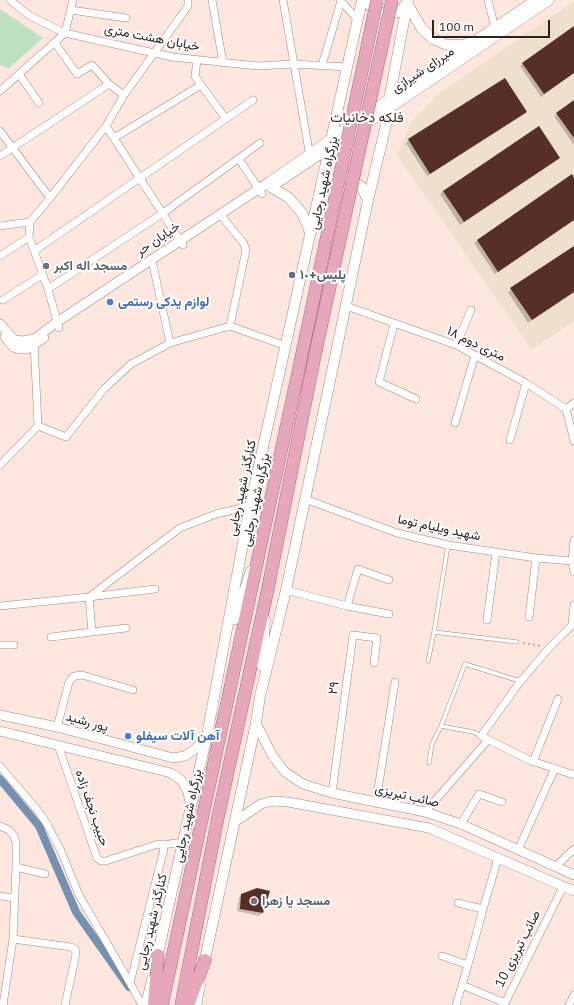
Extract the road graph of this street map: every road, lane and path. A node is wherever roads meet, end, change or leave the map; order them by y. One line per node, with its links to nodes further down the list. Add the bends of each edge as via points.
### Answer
1 (10, 0): 19 (street, خیابان هشت متری, via 30,16)
2 (73, 0): 15 (street)
3 (188, 0): 22 (street, via 188,6)
4 (212, 0): 24 (street)
5 (283, 0): 25 (street)
6 (362, 0): 17 (main road, کنارگذر شهید رجایی)
7 (368, 0): 14 (main road, via 370,6 384,14 399,12)
8 (377, 0): 88 (highway, بزرگراه شهید رجایی, bridge)
9 (392, 0): 96 (highway, bridge, via 316,350)
10 (488, 0): 18 (street)
11 (536, 0): 18 (main road, میرزای شیرازی)
12 (549, 0): 35 (main road, میرزای شیرازی)
13 (340, 1): 17 (street); 26 (street)
14 (407, 2): 20 (main road, via 422,29 433,39 447,45 462,45); 35 (main road)
15 (71, 10): 16 (street); 19 (street)
16 (126, 18)
17 (358, 20): 27 (main road, کنارگذر شهید رجایی)
18 (495, 28): 20 (main road, میرزای شیرازی)
19 (65, 33): 21 (street); 22 (street, خیابان هشت متری)
20 (477, 40): 35 (main road, میرزای شیرازی)
21 (55, 43): 28 (street); 29 (street, via 77,74 92,65)
22 (155, 53): 23 (street, خیابان هشت متری); 32 (street)
23 (197, 60): 24 (street, خیابان هشت متری); 30 (street, via 195,76)
24 (224, 63): 25 (street, خیابان هشت متری, via 258,66)
25 (294, 64): 26 (street, خیابان هشت متری); 44 (street)
26 (322, 65): 27 (street, خیابان هشت متری)
27 (348, 67): 41 (main road, کنارگذر شهید رجایی)
28 (19, 74): 31 (street); 34 (street)
29 (109, 84): 32 (street); 42 (street)
30 (202, 85): 36 (street); 39 (street)
31 (0, 91)
32 (124, 95): 37 (street)
33 (253, 100): 36 (street)
34 (39, 103)
35 (389, 104): 41 (main road, میرزای شیرازی); 51 (main road)
36 (226, 120): 46 (street)
37 (106, 126): 39 (street); 50 (street)
38 (0, 131): 42 (street)
39 (114, 138): 46 (street)
40 (260, 143): 45 (street)
41 (331, 143): 44 (street, خیابان حر); 48 (main road, کنارگذر شهید رجایی)
42 (12, 148): 43 (street); 50 (street)
43 (0, 156)
44 (310, 157): 47 (street, خیابان حر); 49 (street, خیابان حر)
45 (239, 159): 49 (street); 52 (street)
46 (140, 179): 52 (street); 59 (street)
47 (271, 187): 49 (street, خیابان حر); 56 (main road, via 289,198 302,213)
48 (320, 190): 51 (main road, via 332,180 348,178 361,186); 56 (main road, کنارگذر شهید رجایی)
49 (260, 191): 53 (street, خیابان حر)
50 (50, 198): 54 (street)
51 (368, 200): 65 (main road)
52 (162, 213): 58 (street); 63 (street)
53 (222, 216): 58 (street, خیابان حر); 70 (street, via 246,250)
54 (30, 222): 55 (street); 57 (street)
55 (0, 225)
56 (310, 232): 75 (main road, کنارگذر شهید رجایی)
57 (29, 237): 59 (street); 60 (street)
58 (182, 242): 61 (street, خیابان حر)
59 (34, 251): 62 (street)
60 (0, 256)
61 (152, 262): 69 (street, خیابان حر); 73 (street)
62 (42, 274): 63 (street); 64 (street)
63 (48, 289): 69 (street)
64 (3, 300)
65 (346, 306): 68 (street, ۱۸ متری دوم); 86 (main road)
66 (471, 310): 74 (street)
67 (0, 324): 72 (street, via 14,340)
68 (394, 324): 74 (street, ۱۸ متری دوم); 78 (street, via 379,382)
69 (58, 325): 72 (street, خیابان حر)
70 (230, 326): 73 (street); 75 (street)
71 (0, 332): 72 (street, via 13,347 27,349)
72 (34, 342): 82 (street)
73 (170, 343): 82 (street, via 131,364 104,389 66,437)
74 (456, 345): 76 (street, ۱۸ متری دوم)
75 (286, 346): 87 (main road, کنارگذر شهید رجایی)
76 (475, 355): 77 (street, ۱۸ متری دوم); 81 (street)
77 (526, 383): 80 (street, ۱۸ متری دوم); 83 (street)
78 (416, 399)
79 (574, 403): 80 (street)
80 (566, 409): 84 (street)
81 (455, 423)
82 (38, 426): 85 (street)
83 (510, 440)
84 (574, 440)
85 (0, 465)
86 (305, 499): 90 (street, شهید ویلیام توما, via 397,533); 98 (main road)
87 (250, 506): 99 (street, via 216,514 180,528); 115 (main road, کنارگذر شهید رجایی)
88 (263, 535): 115 (main road); 173 (highway, بزرگراه شهید رجایی)
89 (574, 540): 93 (street)
90 (448, 545): 91 (street, شهید ویلیام توما); 109 (lane)
91 (496, 552): 92 (street, شهید ویلیام توما); 105 (street)
92 (536, 558): 93 (street, شهید ویلیام توما); 104 (street)
93 (572, 561): 94 (street)
94 (574, 572)
95 (389, 580): 102 (street, via 358,569)
96 (268, 588): 121 (main road); 174 (highway, via 218,817)
97 (156, 589): 99 (street)
98 (286, 590): 102 (street); 121 (main road)
99 (89, 598): 101 (street); 108 (street)
100 (574, 605): 106 (street)
101 (0, 606)
102 (348, 606): 103 (street)
103 (389, 614)
104 (528, 617)
105 (486, 620)
106 (573, 626): 114 (street)
107 (126, 628): 108 (street)
108 (92, 632): 110 (street)
109 (434, 632): 111 (lane); 116 (lane)
110 (51, 637)
111 (517, 642): 114 (path)
112 (0, 645): 113 (street)
113 (14, 645)
114 (549, 648): 119 (street)
115 (223, 653): 128 (main road, کنارگذر شهید رجایی)
116 (428, 661)
117 (374, 663): 137 (street, ۲۹, via 377,638 353,635)
118 (395, 682): 138 (street)
119 (520, 682): 125 (lane, via 465,664); 129 (street)
120 (133, 690): 126 (street, via 82,675 74,676)
121 (260, 696): 124 (main road)
122 (558, 699): 132 (street)
123 (0, 715): 126 (street, پور رشید)
124 (256, 723): 137 (street, صائب تبریزی, via 272,755 285,772 302,784); 142 (main road)
125 (441, 726): 129 (lane); 133 (lane, via 432,744)
126 (57, 727): 128 (street, پور رشید, via 173,758 185,756 195,750)
127 (0, 731): 131 (street)
128 (207, 735): 140 (main road, کنارگذر شهید رجایی)
129 (481, 736): 130 (street)
130 (488, 740): 132 (street); 141 (street)
131 (58, 746): 140 (street, via 172,774 181,780 187,790); 146 (street, حبیب نجف زاده, via 100,861 106,862 158,844)
132 (533, 762): 135 (street)
133 (428, 763)
134 (0, 766): 165 (street, via 40,812 61,851 79,895)
135 (555, 768): 136 (street); 148 (street)
136 (574, 774)
137 (332, 793): 138 (street, صائب تبریزی)
138 (376, 802): 141 (street, صائب تبریزی)
139 (502, 802): 143 (street, via 479,794)
140 (191, 808): 145 (main road, کنارگذر شهید رجایی)
141 (425, 812): 143 (street, صائب تبریزی)
142 (236, 821): 149 (street, صائب تبریزی, via 261,804 272,801 288,802 429,828); 163 (main road)
143 (461, 824): 148 (street, صائب تبریزی)
144 (0, 826): 151 (street, via 14,836)
145 (183, 842): 146 (street); 161 (main road, کنارگذر شهید رجایی)
146 (162, 845): 165 (street, via 164,849)
147 (574, 849): 150 (street)
148 (518, 850): 150 (street, صائب تبریزی)
149 (498, 858): 154 (street, صائب تبریزی); 159 (street)
150 (555, 866): 153 (street, صائب تبریزی)
151 (16, 867): 152 (street); 157 (street)
152 (46, 874)
153 (574, 874)
154 (563, 887): 155 (street, صائب تبریزی); 166 (street, صائب تبریزی 10, via 505,1003)
155 (574, 891)
156 (0, 896): 157 (street)
157 (14, 898): 160 (street)
158 (458, 903): 159 (street)
159 (483, 909): 164 (street)
160 (13, 939): 168 (street); 169 (street, via 71,947 75,950)
161 (158, 956): 171 (main road, کنارگذر شهید رجایی); 172 (highway)
162 (442, 956): 164 (street)
163 (205, 960): 175 (highway); 176 (main road)
164 (468, 965): 166 (street)
165 (130, 983): 170 (street)
166 (462, 985): 177 (street)
167 (574, 995): 178 (street)
168 (3, 1005)
169 (65, 1005)
170 (142, 1005)
171 (146, 1005)
172 (154, 1005)
173 (162, 1005)
174 (181, 1005)
175 (188, 1005)
176 (196, 1005)
177 (456, 1005)
178 (569, 1005)

